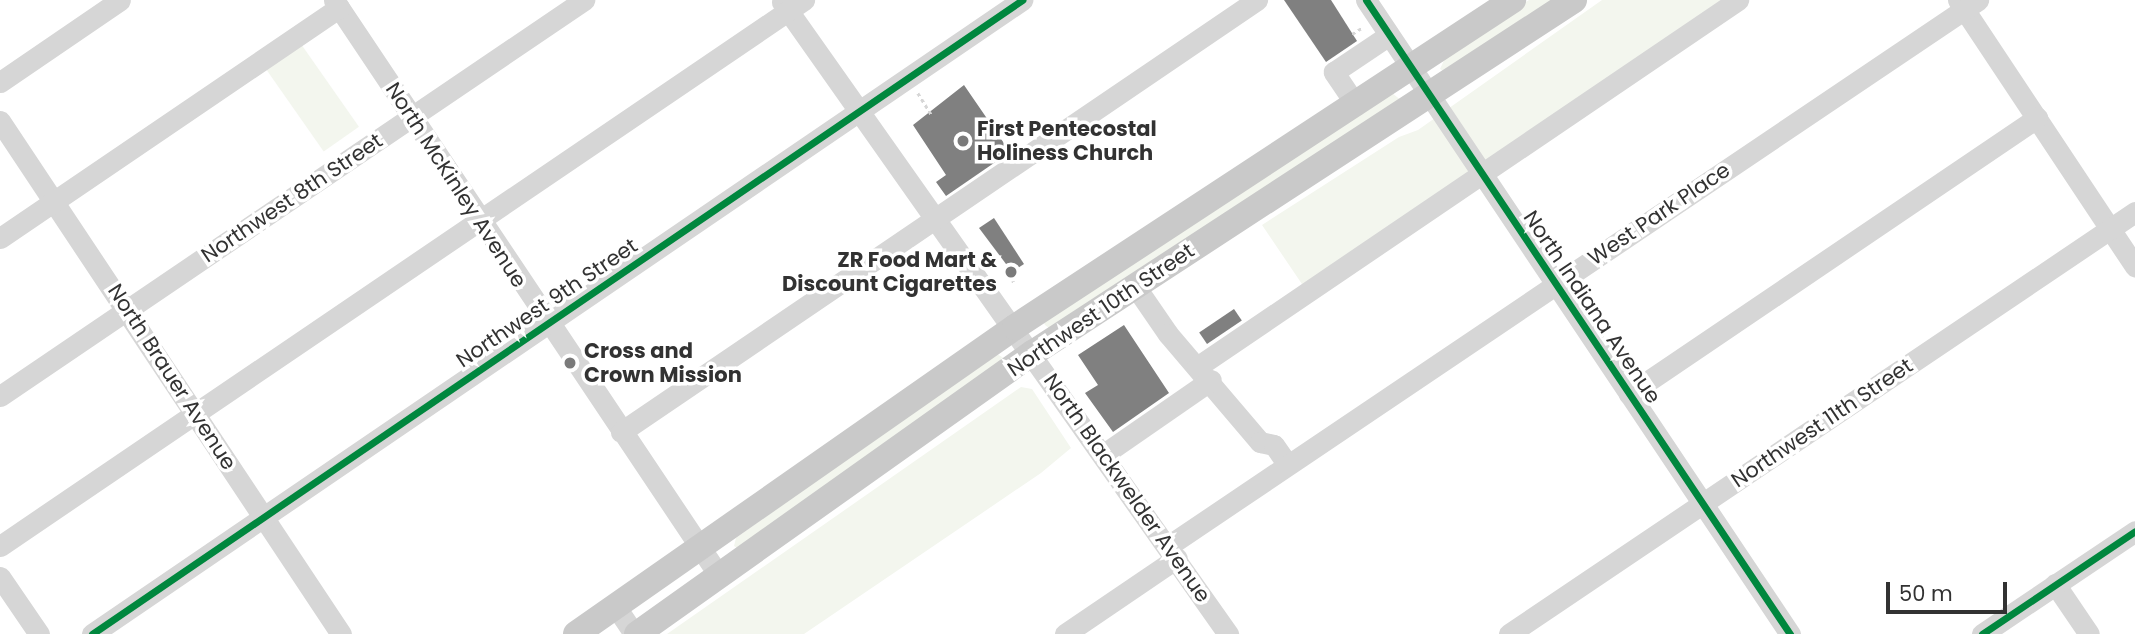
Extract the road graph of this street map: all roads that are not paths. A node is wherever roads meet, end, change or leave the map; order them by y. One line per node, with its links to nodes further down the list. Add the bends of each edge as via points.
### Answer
1 (120, 0): 14 (street)
2 (584, 0): 18 (street, Northwest 8th Street)
3 (1022, 0): 17 (street, Northwest 9th Street)
4 (1257, 0): 24 (street)
5 (1366, 0): 12 (street, North Indiana Avenue)
6 (1513, 0): 13 (main road, Northwest 10th Street)
7 (1574, 0): 15 (main road, Northwest 10th Street)
8 (1738, 0): 21 (street)
9 (1967, 3): 19 (street); 29 (street, West Park Place)
10 (337, 4): 18 (street, North McKinley Avenue); 22 (street)
11 (791, 4): 17 (street, North Blackwelder Avenue); 25 (street)
12 (1389, 35): 13 (street, North Indiana Avenue); 16 (street, via 1334,72)
13 (1411, 68): 15 (street, North Indiana Avenue); 16 (main road, Northwest 10th Street)
14 (0, 82)
15 (1430, 97): 21 (street, North Indiana Avenue); 30 (main road, Northwest 10th Street)
16 (1356, 105): 33 (main road, Northwest 10th Street)
17 (856, 112): 24 (street, North Blackwelder Avenue); 32 (street, Northwest 9th Street)
18 (411, 116): 25 (street, North McKinley Avenue); 31 (street, Northwest 8th Street)
19 (2037, 118): 26 (street); 36 (street)
20 (0, 121): 22 (street, North Brauer Avenue)
21 (1481, 173): 29 (street, North Indiana Avenue); 35 (street)
22 (54, 201): 27 (street); 31 (street, North Brauer Avenue)
23 (2135, 212): 26 (street, Northwest 11th Street)
24 (935, 216): 33 (street, North Blackwelder Avenue); 39 (street)
25 (479, 220): 32 (street, North McKinley Avenue); 38 (street)
26 (2111, 229): 28 (street); 42 (street, Northwest 11th Street)
27 (0, 238)
28 (2135, 266)
29 (1555, 284): 36 (street, North Indiana Avenue); 41 (street, West Park Place)
30 (1135, 286): 34 (main road, Northwest 10th Street); 35 (street)
31 (128, 309): 37 (street, Northwest 8th Street); 38 (street, North Brauer Avenue)
32 (548, 324): 39 (street, North McKinley Avenue); 43 (street, Northwest 9th Street)
33 (1015, 327): 34 (street, North Blackwelder Avenue); 46 (main road, Northwest 10th Street)
34 (1033, 353): 40 (street, North Blackwelder Avenue); 49 (main road, Northwest 10th Street)
35 (1204, 374): 40 (street); 41 (street, via 1260,442 1274,445)
36 (1629, 394): 42 (street, North Indiana Avenue)
37 (0, 396)
38 (197, 414): 43 (street, North Brauer Avenue); 45 (street)
39 (621, 432): 46 (street, North McKinley Avenue)
40 (1104, 454): 47 (street, North Blackwelder Avenue)
41 (1288, 465): 47 (street, West Park Place)
42 (1702, 504): 59 (street, Northwest 11th Street); 60 (street, North Indiana Avenue)
43 (264, 517): 53 (street, Northwest 9th Street); 54 (street, North Brauer Avenue)
44 (2135, 531): 50 (street)
45 (0, 546)
46 (700, 549): 49 (street, North McKinley Avenue); 51 (main road, Northwest 10th Street)
47 (1172, 552): 57 (street, West Park Place); 58 (street, North Blackwelder Avenue)
48 (0, 577): 52 (street)
49 (720, 577): 56 (main road, Northwest 10th Street)
50 (2055, 584): 61 (street); 62 (street)
51 (616, 607): 55 (main road, Northwest 10th Street); 56 (street)
52 (38, 634)
53 (92, 634)
54 (341, 634)
55 (576, 634)
56 (636, 634)
57 (1065, 634)
58 (1228, 634)
59 (1509, 634)
60 (1790, 634)
61 (1982, 634)
62 (2089, 634)

